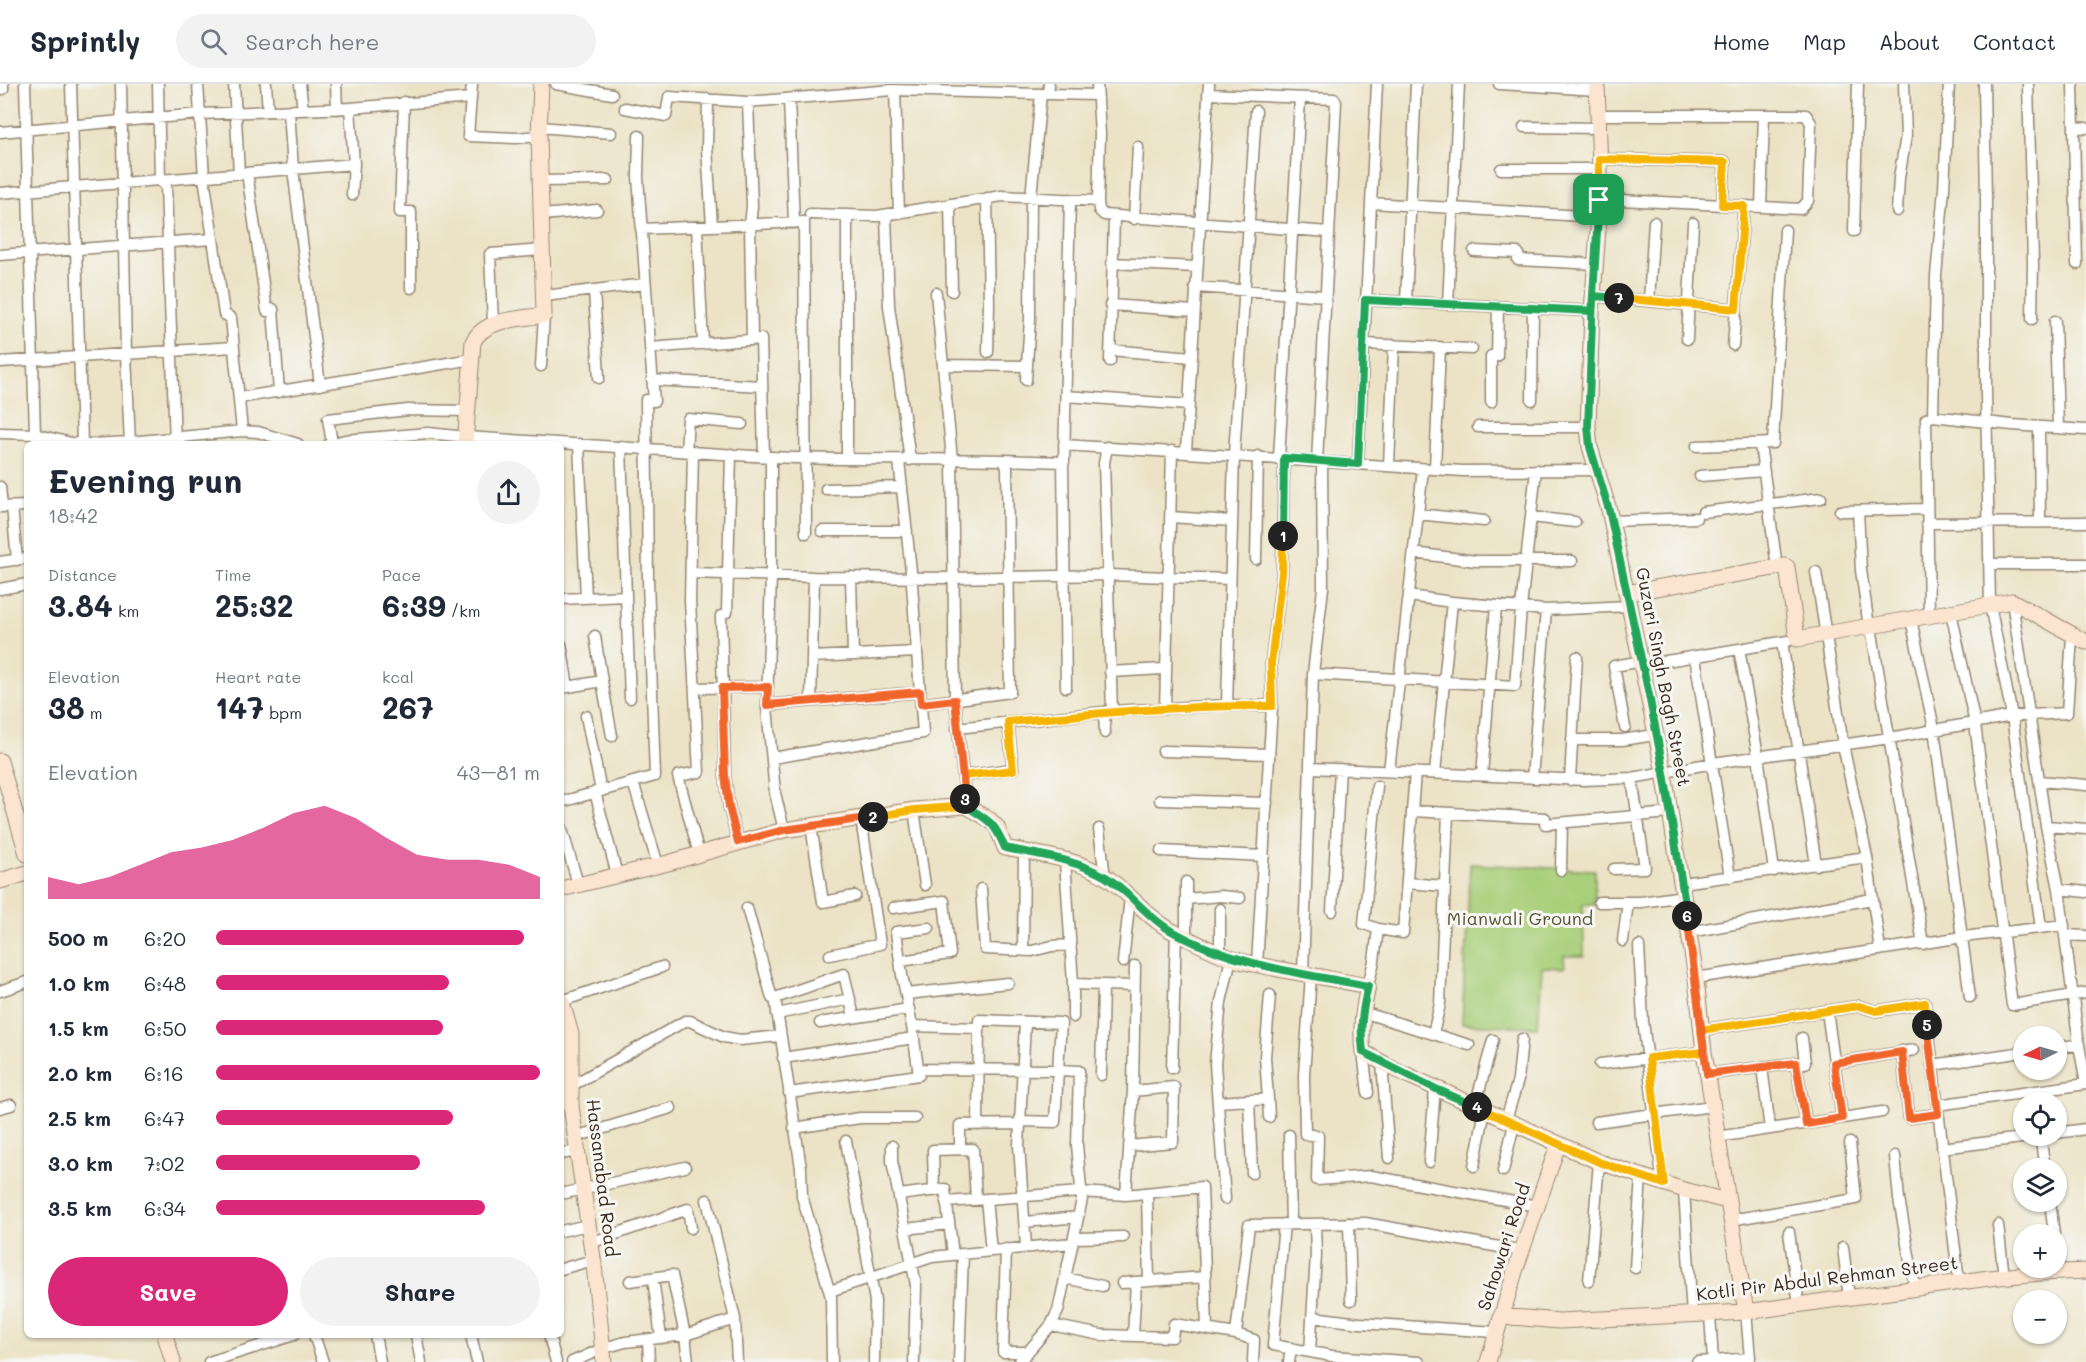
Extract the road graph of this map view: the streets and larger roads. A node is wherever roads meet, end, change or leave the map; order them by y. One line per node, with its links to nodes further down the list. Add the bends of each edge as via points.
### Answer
1 (3, 84): 29 (street)
2 (25, 84): 58 (street)
3 (71, 84): 54 (street)
4 (121, 84): 52 (street)
5 (158, 84): 51 (street)
6 (198, 84): 49 (street)
7 (234, 84): 48 (street)
8 (266, 84): 45 (street)
9 (300, 84): 44 (street)
10 (336, 84): 43 (street)
11 (472, 84): 35 (street)
12 (541, 84): 60 (street)
13 (556, 84): 34 (street)
14 (1377, 84): 83 (street)
15 (1416, 84): 86 (street)
16 (1459, 84): 89 (street)
17 (1499, 84): 24 (street)
18 (1858, 84): 111 (street)
19 (1904, 84): 91 (street, via 1906,136)
20 (1949, 84): 183 (street, via 1936,276)
21 (1984, 84): 184 (street)
22 (2028, 84): 147 (street)
23 (2073, 84): 56 (street)
24 (1541, 86): 26 (street)
25 (929, 87): 27 (street); 31 (street)
26 (1597, 87): 53 (street, Guzari Singh Bagh Street)
27 (970, 88): 28 (street)
28 (1011, 88): 33 (street)
29 (0, 89)
30 (1208, 89): 38 (street); 102 (street)
31 (895, 90): 37 (street); 92 (street)
32 (1097, 90): 33 (street); 82 (street)
33 (1046, 91): 78 (street)
34 (612, 94)
35 (471, 98): 39 (street); 60 (street, via 468,136 516,138)
36 (708, 99): 40 (street); 42 (street, via 669,97 666,116); 105 (street, via 706,148)
37 (789, 99): 40 (street); 101 (street)
38 (1300, 99): 109 (street); 112 (street, via 1336,102)
39 (404, 102): 41 (street); 127 (street, via 400,212 411,212)
40 (748, 102): 104 (street)
41 (350, 108): 43 (street); 64 (street)
42 (625, 108)
43 (338, 109): 44 (street)
44 (303, 110): 46 (street)
45 (268, 111): 46 (street); 48 (street)
46 (289, 111): 66 (street)
47 (1256, 111): 107 (street)
48 (236, 112): 49 (street); 68 (street)
49 (200, 114): 51 (street); 69 (street)
50 (1764, 115): 53 (street); 88 (street); 88 (street, via 1806,115 1811,132 1808,201 1801,208)
51 (158, 117): 52 (street); 70 (street)
52 (120, 120): 54 (street); 73 (street)
53 (1598, 122): 55 (street); 65 (street, Guzari Singh Bagh Street)
54 (73, 125): 58 (street); 74 (street)
55 (1524, 127)
56 (2074, 127): 57 (street); 123 (street)
57 (2086, 128)
58 (27, 129): 59 (street); 75 (street)
59 (0, 132)
60 (540, 132): 61 (street); 72 (street)
61 (611, 133)
62 (639, 136): 108 (street)
63 (1138, 147): 99 (street)
64 (354, 164): 66 (street); 77 (street)
65 (1600, 164): 67 (street); 81 (street, Guzari Singh Bagh Street); 85 (street, via 1725,162)
66 (293, 169): 68 (street); 174 (street)
67 (1501, 169)
68 (243, 173): 69 (street); 176 (street, via 267,311 273,309)
69 (204, 177): 70 (street); 113 (street)
70 (160, 180): 73 (street); 114 (street, via 166,186)
71 (608, 180): 72 (street)
72 (541, 181): 95 (street)
73 (122, 183): 74 (street); 115 (street)
74 (75, 187): 75 (street); 116 (street)
75 (29, 190): 76 (street); 119 (street)
76 (0, 193)
77 (352, 195)
78 (1031, 197): 79 (street); 80 (street); 170 (street)
79 (987, 198): 84 (street); 161 (street)
80 (1070, 199): 82 (street); 177 (street)
81 (1599, 200): 85 (street); 98 (street, Guzari Singh Bagh Street)
82 (1098, 201): 97 (street, via 1101,214)
83 (1371, 203): 86 (street); 135 (street)
84 (950, 204): 92 (street); 130 (street)
85 (1722, 205): 87 (street)
86 (1411, 206): 89 (street); 137 (street)
87 (1744, 206): 88 (street); 144 (street)
88 (1761, 207)
89 (1454, 209): 98 (street); 139 (street)
90 (597, 210): 95 (street)
91 (1898, 211)
92 (899, 213): 94 (street)
93 (810, 214): 96 (street)
94 (886, 214): 96 (street); 223 (street, via 889,306)
95 (542, 215): 117 (street)
96 (847, 215): 220 (street)
97 (1114, 217): 99 (street); 121 (street)
98 (1599, 217): 122 (street, Guzari Singh Bagh Street)
99 (1134, 219): 102 (street)
100 (1654, 222): 136 (street)
101 (794, 223): 104 (street); 218 (street, via 804,222)
102 (1199, 223): 107 (street); 124 (street)
103 (1693, 224): 141 (street)
104 (750, 225): 105 (street); 151 (street)
105 (712, 226): 106 (street)
106 (697, 227): 108 (street); 152 (street)
107 (1248, 227): 109 (street); 129 (street)
108 (641, 229): 125 (street)
109 (1293, 230): 112 (street); 132 (street)
110 (1785, 230): 205 (street, via 1773,443)
111 (1854, 231)
112 (1329, 232): 134 (street)
113 (212, 238): 114 (street); 156 (street)
114 (169, 242): 115 (street); 160 (street)
115 (124, 246): 116 (street); 162 (street)
116 (77, 250): 119 (street); 164 (street)
117 (542, 250): 133 (street); 149 (street, via 490,254)
118 (1474, 251): 122 (street, via 1518,253 1518,260)
119 (30, 253): 120 (street); 166 (street)
120 (0, 255)
121 (1112, 263): 124 (street); 138 (street)
122 (1596, 264): 140 (street, Guzari Singh Bagh Street)
123 (2077, 264)
124 (1197, 267): 126 (street)
125 (645, 284): 128 (street); 158 (street)
126 (1195, 287): 129 (street); 145 (street)
127 (411, 288)
128 (594, 290): 133 (street); 171 (street)
129 (1243, 290): 132 (street); 215 (street)
130 (952, 291)
131 (936, 292): 168 (street)
132 (1289, 293): 134 (street); 219 (street)
133 (544, 296): 146 (street)
134 (1326, 296): 224 (street)
135 (1365, 300): 137 (street); 153 (street)
136 (1649, 301): 140 (street); 141 (street)
137 (1406, 302): 139 (street)
138 (1110, 304): 145 (street); 163 (street, via 1110,356)
139 (1448, 304): 142 (street)
140 (1593, 304): 143 (street); 187 (street, Guzari Singh Bagh Street)
141 (1689, 305): 144 (street); 150 (street)
142 (1498, 307): 143 (street); 180 (street, via 1497,356 1491,356)
143 (1533, 308): 179 (street)
144 (1736, 309): 155 (street)
145 (1194, 311): 163 (street)
146 (544, 315): 149 (street); 169 (street)
147 (2032, 319)
148 (2055, 321): 189 (street)
149 (493, 324): 165 (street, via 477,333)
150 (1687, 339)
151 (752, 340): 152 (street); 175 (street, via 761,339)
152 (704, 344): 158 (street)
153 (1364, 344): 154 (street); 226 (street)
154 (1394, 345): 157 (street); 227 (street)
155 (1732, 345)
156 (234, 347): 160 (street); 178 (street)
157 (1440, 347): 159 (street); 228 (street)
158 (650, 348): 172 (street)
159 (1472, 349)
160 (172, 351): 162 (street); 198 (street)
161 (988, 352)
162 (126, 354): 164 (street); 197 (street)
163 (1191, 357): 181 (street)
164 (80, 358): 166 (street); 196 (street)
165 (472, 359): 174 (street); 182 (street)
166 (33, 360): 167 (street); 193 (street)
167 (0, 362)
168 (943, 365): 170 (street); 221 (street)
169 (541, 366)
170 (1027, 366): 173 (street)
171 (599, 378)
172 (652, 380): 175 (street); 210 (street, via 654,401 646,400)
173 (1026, 380)
174 (320, 385): 176 (street)
175 (762, 386): 217 (street)
176 (279, 392): 178 (street)
177 (1065, 396): 181 (street); 206 (street)
178 (239, 398): 191 (street)
179 (1532, 400)
180 (1491, 402)
181 (1189, 405): 213 (street)
182 (468, 411): 200 (street, via 408,410 328,419); 202 (street)
183 (1933, 416): 184 (street); 240 (street, via 1926,419)
184 (1987, 420): 188 (street); 249 (street)
185 (742, 424): 211 (street, via 688,419)
186 (1478, 427): 187 (street)
187 (1588, 427): 230 (street, Guzari Singh Bagh Street)
188 (2039, 427): 189 (street); 251 (street)
189 (2058, 428): 190 (street)
190 (2086, 430)
191 (242, 431): 194 (street); 199 (street)
192 (0, 433): 193 (street)
193 (35, 434): 195 (street)
194 (216, 439): 198 (street)
195 (47, 441)
196 (82, 441)
197 (130, 441)
198 (175, 441)
199 (288, 441)
200 (331, 441)
201 (388, 441): 202 (street, via 428,433)
202 (465, 441)
203 (564, 444): 204 (street)
204 (579, 444): 207 (street); 283 (street)
205 (1760, 444): 208 (street); 231 (street)
206 (1064, 445): 209 (street); 225 (street)
207 (621, 446): 210 (street); 282 (street)
208 (1697, 446)
209 (1107, 447): 212 (street); 269 (street, via 1104,463)
210 (647, 448): 211 (street); 360 (street, via 655,777)
211 (690, 451): 214 (street); 267 (street)
212 (1172, 451): 213 (street); 244 (street)
213 (1186, 451): 215 (street)
214 (731, 454): 217 (street); 268 (street)
215 (1234, 455): 216 (street); 246 (street)
216 (1258, 456): 219 (street); 259 (street)
217 (767, 457): 218 (street); 270 (street)
218 (806, 458): 220 (street); 256 (street)
219 (1281, 458): 224 (street); 325 (street, via 1282,573 1271,663)
220 (847, 459): 223 (street)
221 (952, 459): 222 (street); 223 (street); 277 (street)
222 (1004, 460): 225 (street); 275 (street)
223 (904, 461): 234 (street)
224 (1319, 461): 226 (street); 309 (street, via 1323,588)
225 (1063, 462): 271 (street)
226 (1358, 464): 227 (street)
227 (1389, 466): 228 (street)
228 (1429, 469): 229 (street); 243 (street)
229 (1536, 470): 230 (street); 245 (street)
230 (1596, 470): 248 (street, Guzari Singh Bagh Street)
231 (1763, 471): 232 (street); 237 (street)
232 (1700, 476)
233 (0, 487): 239 (street)
234 (902, 487): 235 (street); 255 (street)
235 (826, 489)
236 (1821, 498): 237 (street)
237 (1768, 504): 248 (street, via 1700,515); 265 (street)
238 (24, 506): 239 (street)
239 (4, 507): 258 (street)
240 (1927, 509): 242 (street); 253 (street)
241 (1840, 511): 242 (street)
242 (1858, 511): 295 (street, via 1861,570)
243 (1418, 513): 247 (street); 257 (street)
244 (1170, 517): 246 (street); 276 (street)
245 (1531, 517): 250 (street); 262 (street)
246 (1232, 521): 278 (street)
247 (1484, 521)
248 (1611, 521): 285 (street, Guzari Singh Bagh Street)
249 (1988, 521): 251 (street); 253 (street); 263 (street)
250 (1575, 522)
251 (2040, 522): 252 (street)
252 (2086, 522)
253 (1927, 523): 293 (street)
254 (822, 531): 255 (street)
255 (907, 531): 274 (street)
256 (806, 532)
257 (1414, 553): 262 (street, via 1476,561); 281 (street)
258 (22, 559): 261 (street)
259 (1256, 559)
260 (1572, 561): 262 (street)
261 (0, 562)
262 (1526, 562): 290 (street)
263 (1989, 564): 264 (street); 288 (street)
264 (2086, 564)
265 (1777, 567): 285 (street); 299 (street, via 1787,567)
266 (1816, 572): 296 (street)
267 (691, 573): 268 (street); 317 (street)
268 (729, 574): 270 (street); 318 (street)
269 (1108, 575): 271 (street); 276 (street); 308 (street)
270 (771, 576): 272 (street); 315 (street)
271 (1065, 576): 275 (street); 316 (street)
272 (814, 577): 273 (street); 303 (street)
273 (851, 577): 274 (street); 302 (street)
274 (912, 577): 277 (street); 301 (street)
275 (1008, 577): 277 (street); 321 (street, via 1010,692)
276 (1169, 577): 278 (street); 326 (street)
277 (952, 578): 321 (street)
278 (1230, 579): 324 (street)
279 (24, 585): 280 (street)
280 (0, 589)
281 (1409, 596): 287 (street); 310 (street)
282 (626, 597): 283 (street); 319 (street)
283 (586, 598): 284 (street)
284 (564, 599)
285 (1628, 599): 291 (street); 306 (street, Guzari Singh Bagh Street)
286 (2012, 601): 288 (street); 298 (street); 328 (street)
287 (1452, 602): 289 (street); 312 (street)
288 (1990, 605): 292 (street); 330 (street)
289 (1496, 606): 290 (street); 313 (street)
290 (1521, 608): 291 (street); 313 (street, via 1515,686)
291 (1546, 610): 357 (street)
292 (1951, 612): 293 (street); 332 (street)
293 (1929, 616): 294 (street)
294 (1911, 619): 295 (street); 335 (street)
295 (1870, 627): 296 (street); 339 (street)
296 (1825, 635): 299 (street); 341 (street)
297 (595, 636): 311 (street)
298 (2079, 639): 328 (street, via 2067,713)
299 (1789, 641): 300 (street); 342 (street)
300 (1738, 649): 305 (street); 345 (street)
301 (917, 652): 302 (street); 320 (street)
302 (853, 655): 303 (street)
303 (812, 657): 322 (street)
304 (1577, 657): 340 (street)
305 (1695, 657): 306 (street); 348 (street)
306 (1642, 663): 333 (street, via 1614,666); 337 (street, Guzari Singh Bagh Street)
307 (1163, 669): 308 (street)
308 (1110, 672): 327 (street)
309 (1313, 674): 310 (street); 349 (street)
310 (1400, 678): 312 (street); 351 (street)
311 (602, 681): 314 (street); 338 (street)
312 (1444, 681): 313 (street); 353 (street)
313 (1490, 685): 355 (street)
314 (564, 687)
315 (768, 687): 318 (street); 323 (street)
316 (1066, 687)
317 (695, 688): 318 (street); 386 (street, via 699,772 678,776)
318 (722, 688): 382 (street, via 725,775)
319 (630, 698)
320 (921, 698): 321 (street); 322 (street); 346 (street, via 923,733)
321 (955, 700): 334 (street)
322 (811, 701): 323 (street)
323 (767, 705): 346 (street)
324 (1227, 705): 325 (street); 326 (street)
325 (1272, 706): 344 (street)
326 (1165, 709): 327 (street)
327 (1108, 712): 331 (street); 336 (street)
328 (2030, 714): 330 (street); 361 (street)
329 (586, 716): 364 (street)
330 (2012, 716): 332 (street); 422 (street)
331 (1008, 722): 334 (street); 356 (street, via 1013,770)
332 (1975, 724): 335 (street); 426 (street)
333 (1625, 727)
334 (957, 728): 356 (street)
335 (1934, 729): 339 (street); 429 (street)
336 (1105, 733)
337 (1655, 735): 340 (street, via 1622,740); 354 (street, Guzari Singh Bagh Street)
338 (612, 736)
339 (1890, 738): 341 (street); 431 (street)
340 (1572, 740): 359 (street)
341 (1844, 745): 342 (street); 388 (street)
342 (1799, 750): 345 (street); 391 (street)
343 (1163, 751): 344 (street)
344 (1269, 754): 367 (street)
345 (1758, 756): 348 (street); 394 (street)
346 (772, 758): 380 (street)
347 (0, 761): 383 (street)
348 (1713, 763): 354 (street); 398 (street)
349 (1310, 768): 350 (street); 443 (street)
350 (1340, 769): 351 (street); 420 (street)
351 (1389, 771): 352 (street)
352 (1415, 772): 353 (street); 370 (street)
353 (1435, 773): 355 (street)
354 (1664, 773): 358 (street); 372 (street, Guzari Singh Bagh Street)
355 (1482, 775): 357 (street)
356 (963, 776): 368 (street)
357 (1532, 778): 359 (street)
358 (1632, 778): 359 (street); 373 (street)
359 (1570, 780)
360 (633, 782): 364 (street); 390 (street)
361 (2040, 782): 362 (street); 377 (street)
362 (2086, 785)
363 (1377, 786): 423 (street, via 1364,924)
364 (598, 792): 366 (street); 396 (street)
365 (1160, 800): 367 (street)
366 (564, 801)
367 (1267, 803): 387 (street)
368 (966, 806): 369 (street); 385 (street, via 990,820 1005,848)
369 (914, 810): 374 (street); 403 (street)
370 (1412, 811): 371 (street); 401 (street)
371 (1448, 813): 375 (street, via 1545,818 1545,824); 404 (street)
372 (1670, 813): 373 (street); 408 (street, Guzari Singh Bagh Street)
373 (1637, 817): 375 (street); 392 (street, via 1645,868)
374 (861, 819): 376 (street); 436 (street, via 880,944)
375 (1562, 823): 393 (street)
376 (811, 826): 380 (street); 410 (street, via 823,902)
377 (2046, 826): 379 (street); 407 (street)
378 (1100, 829): 397 (street)
379 (2086, 829)
380 (784, 830): 382 (street)
381 (564, 836): 402 (street)
382 (738, 842): 386 (street)
383 (24, 844)
384 (1161, 851): 387 (street)
385 (1024, 852): 389 (street); 434 (street)
386 (699, 854): 390 (street)
387 (1264, 856): 440 (street)
388 (1867, 857): 391 (street); 414 (street)
389 (1065, 860): 397 (street); 432 (street)
390 (658, 865): 396 (street)
391 (1816, 865): 394 (street)
392 (1614, 869)
393 (1561, 870)
394 (1774, 871): 398 (street)
395 (24, 874): 399 (street)
396 (617, 875): 402 (street)
397 (1105, 877): 411 (street)
398 (1730, 877): 408 (street)
399 (0, 881)
400 (1186, 882): 413 (street)
401 (1407, 883): 404 (street); 423 (street, via 1403,933)
402 (578, 884): 405 (street)
403 (925, 885)
404 (1445, 886): 472 (street, via 1440,1004)
405 (564, 888)
406 (981, 889): 434 (street, via 985,949)
407 (2059, 889): 409 (street); 424 (street)
408 (1683, 890): 416 (street); 425 (street, Guzari Singh Bagh Street)
409 (2086, 891)
410 (855, 896)
411 (1130, 897): 427 (street, via 1148,914); 439 (street)
412 (1240, 898): 413 (street)
413 (1186, 899): 427 (street)
414 (1872, 899): 425 (street); 435 (street)
415 (1599, 902): 416 (street)
416 (1628, 902): 430 (street)
417 (747, 908): 457 (street)
418 (893, 908): 438 (street, via 944,901 950,954)
419 (1220, 909): 437 (street)
420 (1332, 911)
421 (929, 928): 438 (street, via 896,932)
422 (2041, 928): 424 (street); 426 (street)
423 (1378, 929): 450 (street)
424 (2065, 930): 428 (street); 455 (street)
425 (1689, 932): 444 (street, Guzari Singh Bagh Street)
426 (2003, 933): 429 (street); 455 (street, via 2012,1005)
427 (1181, 934): 437 (street); 494 (street)
428 (2086, 936)
429 (1964, 938): 431 (street); 456 (street)
430 (1623, 941)
431 (1923, 944): 435 (street)
432 (1071, 945): 434 (street); 447 (street)
433 (1639, 946): 487 (street)
434 (1023, 950)
435 (1880, 950): 444 (street)
436 (830, 955)
437 (1226, 956): 440 (street); 509 (street, via 1215,1064)
438 (900, 961): 453 (street)
439 (1123, 962)
440 (1257, 965): 443 (street)
441 (1135, 966): 449 (street)
442 (662, 967): 458 (street)
443 (1307, 975): 450 (street); 565 (street, via 1305,1134 1318,1136 1317,1180 1371,1176)
444 (1696, 978): 471 (street, Guzari Singh Bagh Street)
445 (24, 983): 451 (street)
446 (1008, 983): 453 (street)
447 (1073, 984): 448 (street); 466 (street)
448 (1103, 985): 449 (street); 500 (street)
449 (1134, 986): 504 (street)
450 (1368, 986): 463 (street)
451 (0, 991)
452 (2086, 993): 455 (street)
453 (906, 994): 460 (street)
454 (1270, 995): 507 (street, via 1265,1057)
455 (2072, 995): 480 (street)
456 (1970, 997)
457 (775, 998): 459 (street, via 844,974); 464 (street)
458 (564, 999)
459 (850, 999): 464 (street); 465 (street)
460 (909, 1009): 465 (street); 469 (street)
461 (564, 1010): 501 (street, Hassanabad Road, via 571,1034)
462 (1827, 1011): 471 (street); 490 (street); 492 (street, via 1859,1006 1876,1011 1925,1003)
463 (1362, 1012): 472 (street); 482 (street)
464 (777, 1014): 473 (street)
465 (854, 1017): 468 (street)
466 (1074, 1017)
467 (1025, 1022): 470 (street, via 979,1020); 497 (street); 498 (street, via 1061,1023)
468 (820, 1023)
469 (912, 1026): 470 (street); 474 (street)
470 (979, 1028): 496 (street)
471 (1701, 1030): 483 (street, Guzari Singh Bagh Street)
472 (1433, 1034): 478 (street)
473 (780, 1035): 486 (street); 501 (street, via 740,1040 685,1021)
474 (914, 1038): 486 (street); 495 (street)
475 (1802, 1038): 489 (street, via 1805,1063)
476 (1522, 1039): 521 (street)
477 (1493, 1040): 513 (street)
478 (1469, 1045)
479 (2067, 1047): 480 (street)
480 (2082, 1048): 502 (street)
481 (1914, 1050): 484 (street)
482 (1363, 1052): 488 (street); 506 (street)
483 (1704, 1052): 487 (street); 499 (street, Guzari Singh Bagh Street)
484 (1902, 1052): 490 (street); 514 (street, via 1909,1118)
485 (2013, 1054): 492 (street)
486 (783, 1058): 505 (street)
487 (1649, 1058): 491 (street); 516 (street)
488 (1382, 1062): 503 (street); 542 (street)
489 (1796, 1063): 493 (street); 523 (street)
490 (1834, 1063): 519 (street)
491 (1600, 1064)
492 (1932, 1065): 514 (street)
493 (1762, 1067): 499 (street); 526 (street)
494 (1172, 1068)
495 (919, 1069): 496 (street); 505 (street, via 920,1075)
496 (979, 1070): 497 (street); 524 (street)
497 (1023, 1070): 498 (street); 520 (street)
498 (1058, 1071): 520 (street, via 1055,1122); 554 (street, via 1079,1071 1077,1145)
499 (1707, 1074): 510 (street, Guzari Singh Bagh Street)
500 (1101, 1075)
501 (568, 1077): 511 (street, Hassanabad Road)
502 (2086, 1084): 514 (street)
503 (1435, 1089): 513 (street); 543 (street)
504 (1133, 1091): 537 (street); 537 (street, via 1174,1087 1173,1142)
505 (789, 1093): 525 (street)
506 (1368, 1093)
507 (1268, 1099): 508 (street); 517 (street)
508 (1249, 1100): 509 (street); 548 (street)
509 (1218, 1102): 561 (street)
510 (1712, 1106): 516 (street); 530 (street, Guzari Singh Bagh Street)
511 (566, 1108): 534 (street, Hassanabad Road)
512 (671, 1108): 534 (street)
513 (1480, 1108): 521 (street); 545 (street)
514 (1937, 1110): 538 (street)
515 (1882, 1112): 519 (street)
516 (1655, 1114): 522 (street); 550 (street)
517 (1269, 1117)
518 (915, 1118): 525 (street, via 860,1118)
519 (1842, 1118): 523 (street)
520 (1020, 1122): 524 (street); 559 (street)
521 (1510, 1122): 535 (street); 547 (street)
522 (1596, 1122)
523 (1806, 1124): 526 (street)
524 (978, 1125): 539 (street, via 960,1125)
525 (794, 1128): 608 (street, via 802,1196)
526 (1770, 1129): 530 (street)
527 (2086, 1129): 528 (street)
528 (2067, 1132)
529 (1289, 1136): 571 (street)
530 (1717, 1137): 563 (street, Guzari Singh Bagh Street)
531 (2013, 1139): 538 (street)
532 (846, 1141): 597 (street)
533 (1850, 1143): 567 (street, via 1856,1199)
534 (576, 1144): 540 (street); 551 (street, Hassanabad Road)
535 (1558, 1145): 544 (street); 565 (street, Sahowari Road)
536 (892, 1146): 557 (street)
537 (1129, 1146): 558 (street)
538 (1942, 1148): 603 (street)
539 (960, 1149): 553 (street, via 933,1150); 560 (street, via 973,1149)
540 (564, 1152)
541 (1894, 1156): 607 (street)
542 (1389, 1158)
543 (1429, 1162)
544 (1599, 1162): 549 (street); 601 (street)
545 (1474, 1166)
546 (685, 1167): 551 (street)
547 (1503, 1171)
548 (1252, 1173)
549 (1641, 1177): 550 (street); 591 (street)
550 (1664, 1184): 552 (street)
551 (583, 1190): 555 (street); 573 (street, Hassanabad Road)
552 (1684, 1190): 563 (street); 615 (street)
553 (934, 1191): 557 (street); 564 (street, via 945,1189)
554 (1081, 1192): 558 (street); 559 (street); 566 (street)
555 (564, 1193)
556 (1147, 1193): 558 (street); 596 (street, via 1202,1187); 600 (street)
557 (898, 1195): 576 (street)
558 (1126, 1195)
559 (1023, 1196): 560 (street); 568 (street)
560 (981, 1199): 564 (street); 585 (street)
561 (1225, 1199)
562 (707, 1200): 617 (street)
563 (1726, 1201): 567 (street, Guzari Singh Bagh Street)
564 (946, 1202): 570 (street)
565 (1538, 1206): 586 (street, Sahowari Road)
566 (1078, 1217): 568 (street); 580 (street)
567 (1730, 1220): 612 (street, Guzari Singh Bagh Street)
568 (1025, 1222): 582 (street)
569 (1349, 1223): 572 (street); 586 (street, via 1365,1222); 610 (street)
570 (949, 1224): 576 (street); 587 (street)
571 (1288, 1224): 572 (street); 621 (street, via 1249,1225); 633 (street, via 1273,1345)
572 (1315, 1224): 616 (street)
573 (588, 1225): 577 (street); 581 (street, Hassanabad Road)
574 (1998, 1225): 595 (street)
575 (691, 1228): 581 (street, via 688,1209)
576 (905, 1229): 589 (street)
577 (564, 1230)
578 (1789, 1232): 611 (street)
579 (1123, 1238): 580 (street)
580 (1073, 1240): 582 (street); 598 (street)
581 (590, 1243): 588 (street, Hassanabad Road)
582 (1026, 1247): 584 (street)
583 (1843, 1247): 609 (street)
584 (1006, 1250): 585 (street); 634 (street, via 1003,1352)
585 (991, 1251): 587 (street)
586 (1522, 1251): 614 (street, Sahowari Road)
587 (958, 1254): 589 (street); 654 (street)
588 (593, 1260): 590 (street); 636 (street, Hassanabad Road)
589 (911, 1264): 597 (street); 653 (street, via 916,1285)
590 (564, 1268)
591 (1635, 1268)
592 (2086, 1271): 593 (street, Kotli Pir Abdul Rehman Street)
593 (2067, 1272)
594 (2013, 1275): 595 (street, Kotli Pir Abdul Rehman Street)
595 (2004, 1276): 603 (street, Kotli Pir Abdul Rehman Street)
596 (1205, 1277): 600 (street); 619 (street)
597 (870, 1278): 608 (street); 652 (street, via 875,1301)
598 (1065, 1278): 606 (street); 618 (street)
599 (630, 1281): 622 (street, via 672,1275)
600 (1149, 1281): 602 (street)
601 (1589, 1281)
602 (1136, 1282): 604 (street); 623 (street)
603 (1959, 1282): 607 (street, Kotli Pir Abdul Rehman Street)
604 (1122, 1283)
605 (654, 1286): 631 (street)
606 (1102, 1286)
607 (1915, 1288): 609 (street, Kotli Pir Abdul Rehman Street)
608 (830, 1291): 651 (street)
609 (1850, 1298): 611 (street, Kotli Pir Abdul Rehman Street)
610 (1351, 1300)
611 (1799, 1305): 612 (street, Kotli Pir Abdul Rehman Street)
612 (1746, 1312): 613 (street, Kotli Pir Abdul Rehman Street); 639 (street, via 1750,1358)
613 (1710, 1315): 615 (street, Kotli Pir Abdul Rehman Street); 639 (street)
614 (1501, 1316): 615 (street, Kotli Pir Abdul Rehman Street, via 1559,1321); 620 (street, Sahowari Road)
615 (1692, 1316)
616 (1313, 1317): 620 (street); 635 (street)
617 (735, 1319): 622 (street); 650 (street)
618 (1052, 1324): 623 (street, via 1101,1335); 634 (street)
619 (1207, 1329): 621 (street); 623 (street, via 1174,1324 1172,1337)
620 (1496, 1332): 659 (street, Sahowari Road)
621 (1236, 1334): 656 (street, via 1254,1340)
622 (685, 1335): 631 (street); 649 (street)
623 (1133, 1336)
624 (166, 1338): 640 (street)
625 (286, 1338): 637 (street)
626 (315, 1338): 642 (street)
627 (376, 1338): 643 (street)
628 (417, 1338): 644 (street)
629 (472, 1338): 645 (street)
630 (550, 1338): 646 (street)
631 (660, 1338): 632 (street)
632 (648, 1340): 636 (street, via 625,1342); 648 (street)
633 (1291, 1348): 635 (street); 657 (street)
634 (1028, 1352): 655 (street)
635 (1310, 1352): 638 (street)
636 (604, 1355): 647 (street)
637 (230, 1359): 641 (street)
638 (1332, 1359): 658 (street)
639 (1713, 1361): 660 (street)
640 (173, 1362)
641 (209, 1362)
642 (323, 1362)
643 (380, 1362)
644 (422, 1362)
645 (477, 1362)
646 (556, 1362)
647 (572, 1362)
648 (649, 1362)
649 (687, 1362)
650 (737, 1362)
651 (832, 1362)
652 (874, 1362)
653 (914, 1362)
654 (959, 1362)
655 (1019, 1362)
656 (1253, 1362)
657 (1289, 1362)
658 (1419, 1362)
659 (1488, 1362)
660 (1697, 1362)

